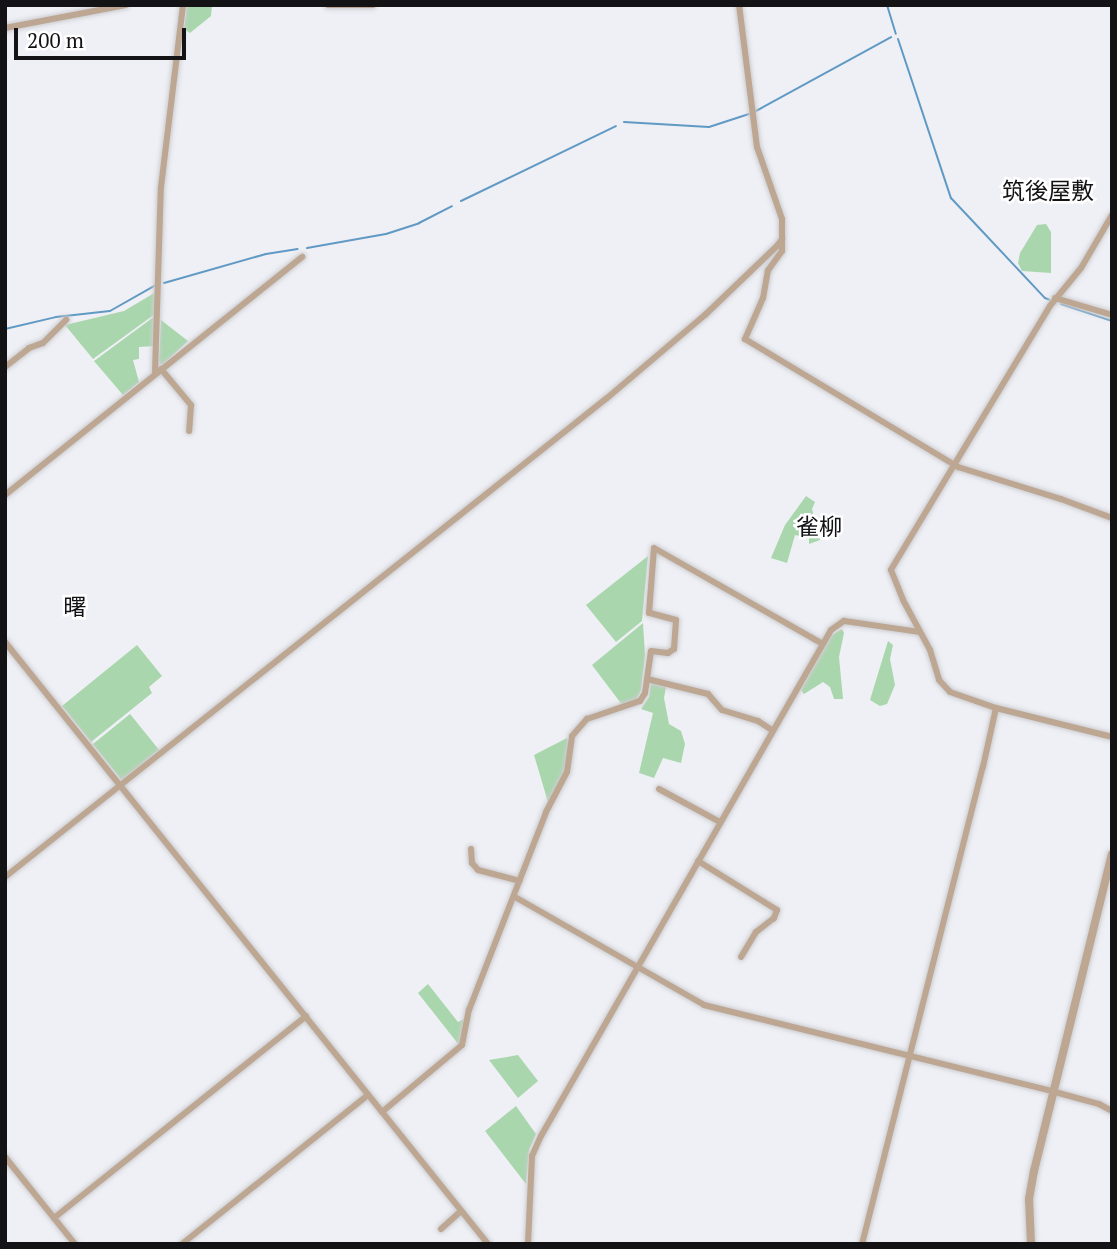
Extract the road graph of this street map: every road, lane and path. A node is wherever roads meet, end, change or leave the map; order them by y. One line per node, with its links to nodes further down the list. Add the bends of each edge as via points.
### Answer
1 (126, 5): 6 (street)
2 (183, 5): 15 (street, via 161,187)
3 (328, 5): 4 (street)
4 (373, 5)
5 (739, 5): 8 (street, via 757,147 777,197)
6 (5, 28)
7 (1112, 215): 10 (street, via 1080,268)
8 (782, 239): 17 (street, via 782,251 768,270 763,298 745,339); 27 (street, via 705,315 607,398)
9 (302, 257): 14 (street)
10 (1055, 298): 11 (street); 17 (street)
11 (1112, 315)
12 (66, 320): 13 (street, via 43,343)
13 (5, 367)
14 (161, 369): 15 (street); 16 (street, via 191,405)
15 (154, 374): 18 (street)
16 (189, 431)
17 (953, 464): 19 (street); 20 (street, via 891,570)
18 (5, 495)
19 (1112, 518)
20 (919, 632): 22 (street, via 844,621); 24 (street, via 939,680 950,692)
21 (5, 642): 27 (street)
22 (823, 644): 23 (street, via 654,548 649,612 674,618 678,627 671,652 650,651); 25 (street)
23 (647, 679): 25 (street, via 708,694 722,710); 34 (street, via 645,693 636,705 587,719 572,736 567,772 546,811)
24 (996, 708): 26 (street); 39 (street)
25 (772, 730): 29 (street)
26 (1112, 737)
27 (121, 786): 33 (street); 38 (street)
28 (659, 789): 29 (street)
29 (720, 822): 32 (street)
30 (471, 849): 34 (street, via 478,870)
31 (1112, 854): 40 (street)
32 (698, 861): 36 (street, via 776,910); 37 (street)
33 (5, 877)
34 (520, 881): 35 (street)
35 (515, 897): 37 (street); 43 (street, via 469,1010 462,1045)
36 (741, 957)
37 (638, 967): 39 (street, via 704,1005); 51 (street, via 532,1156)
38 (306, 1016): 41 (street); 46 (street)
39 (909, 1056): 40 (street); 52 (street)
40 (1055, 1092): 42 (street); 53 (street, via 1029,1199)
41 (368, 1095): 43 (street); 49 (street)
42 (1112, 1111)
43 (382, 1112): 45 (street)
44 (5, 1157): 46 (street)
45 (461, 1211): 47 (street); 50 (street)
46 (54, 1218): 48 (street)
47 (442, 1228)
48 (75, 1244)
49 (182, 1244)
50 (488, 1244)
51 (528, 1244)
52 (862, 1244)
53 (1031, 1244)

